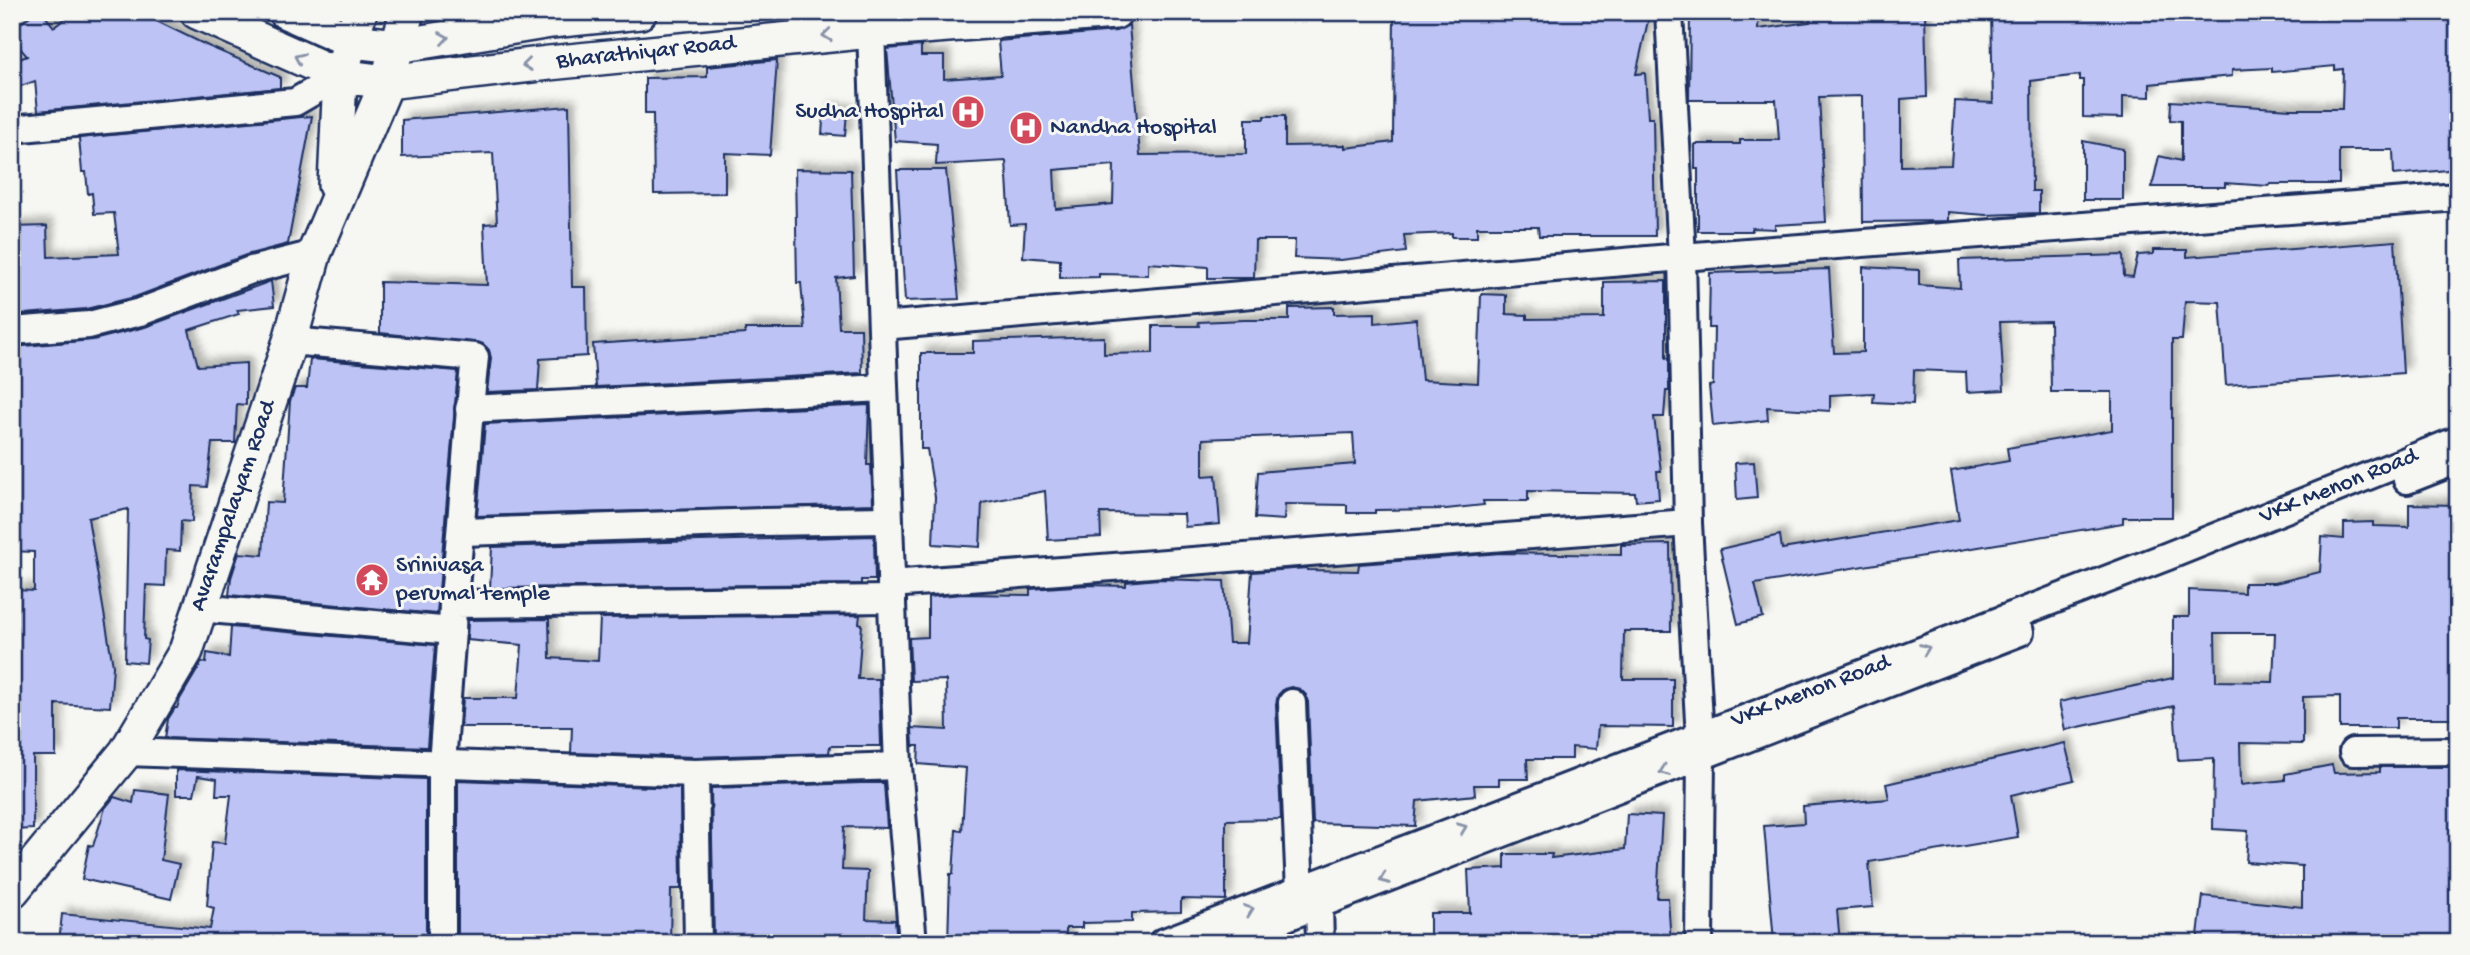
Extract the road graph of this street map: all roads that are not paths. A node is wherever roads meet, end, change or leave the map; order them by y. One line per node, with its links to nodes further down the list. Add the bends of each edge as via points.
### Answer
1 (197, 12): 10 (main road, Bharathiyar Road, one-way to 1)
2 (286, 12): 7 (main road, Bharathiyar Road)
3 (407, 12): 9 (main road, Avarampalayam Road)
4 (640, 12): 9 (main road, Bharathiyar Road, one-way to 4)
5 (1115, 12): 8 (main road, Bharathiyar Road)
6 (1670, 12): 16 (street)
7 (356, 26): 9 (main road, Bharathiyar Road); 10 (main road)
8 (871, 31): 11 (main road, Bharathiyar Road, one-way to 11); 17 (street)
9 (397, 46): 11 (main road, Avarampalayam Road)
10 (340, 76): 11 (main road, Bharathiyar Road); 12 (street, via 295,102); 14 (main road)
11 (387, 82): 14 (main road, Avarampalayam Road)
12 (12, 129)
13 (2458, 197): 16 (street)
14 (334, 205): 15 (main road, Avarampalayam Road)
15 (314, 254): 18 (street, via 251,270 140,312 89,325); 19 (main road, Avarampalayam Road)
16 (1682, 257): 17 (street); 25 (street)
17 (882, 326): 20 (street)
18 (12, 331)
19 (290, 341): 21 (street, via 475,357); 29 (main road, Avarampalayam Road)
20 (884, 388): 21 (street); 24 (street)
21 (469, 409): 26 (street)
22 (2458, 440): 32 (street, VKK Menon Road, one-way to 22)
23 (2458, 460): 32 (street, VKK Menon Road)
24 (887, 520): 26 (street); 27 (street)
25 (1688, 523): 27 (street); 32 (street)
26 (462, 532): 28 (street)
27 (891, 591): 28 (street); 37 (street)
28 (453, 604): 30 (street)
29 (199, 608): 30 (street); 34 (main road, Avarampalayam Road, via 186,651)
30 (452, 631): 36 (street)
31 (1292, 702): 40 (street)
32 (1700, 746): 40 (street, VKK Menon Road); 47 (street)
33 (2458, 751): 35 (street)
34 (126, 752): 36 (street); 39 (main road, Avarampalayam Road)
35 (2353, 752)
36 (442, 764): 38 (street); 41 (street)
37 (898, 766): 38 (street); 43 (street)
38 (695, 773): 42 (street)
39 (12, 891)
40 (1309, 898): 44 (street, VKK Menon Road, one-way to 40); 45 (street, VKK Menon Road); 46 (street)
41 (442, 943)
42 (698, 943)
43 (913, 943)
44 (1163, 943)
45 (1220, 943)
46 (1320, 943)
47 (1699, 943)

